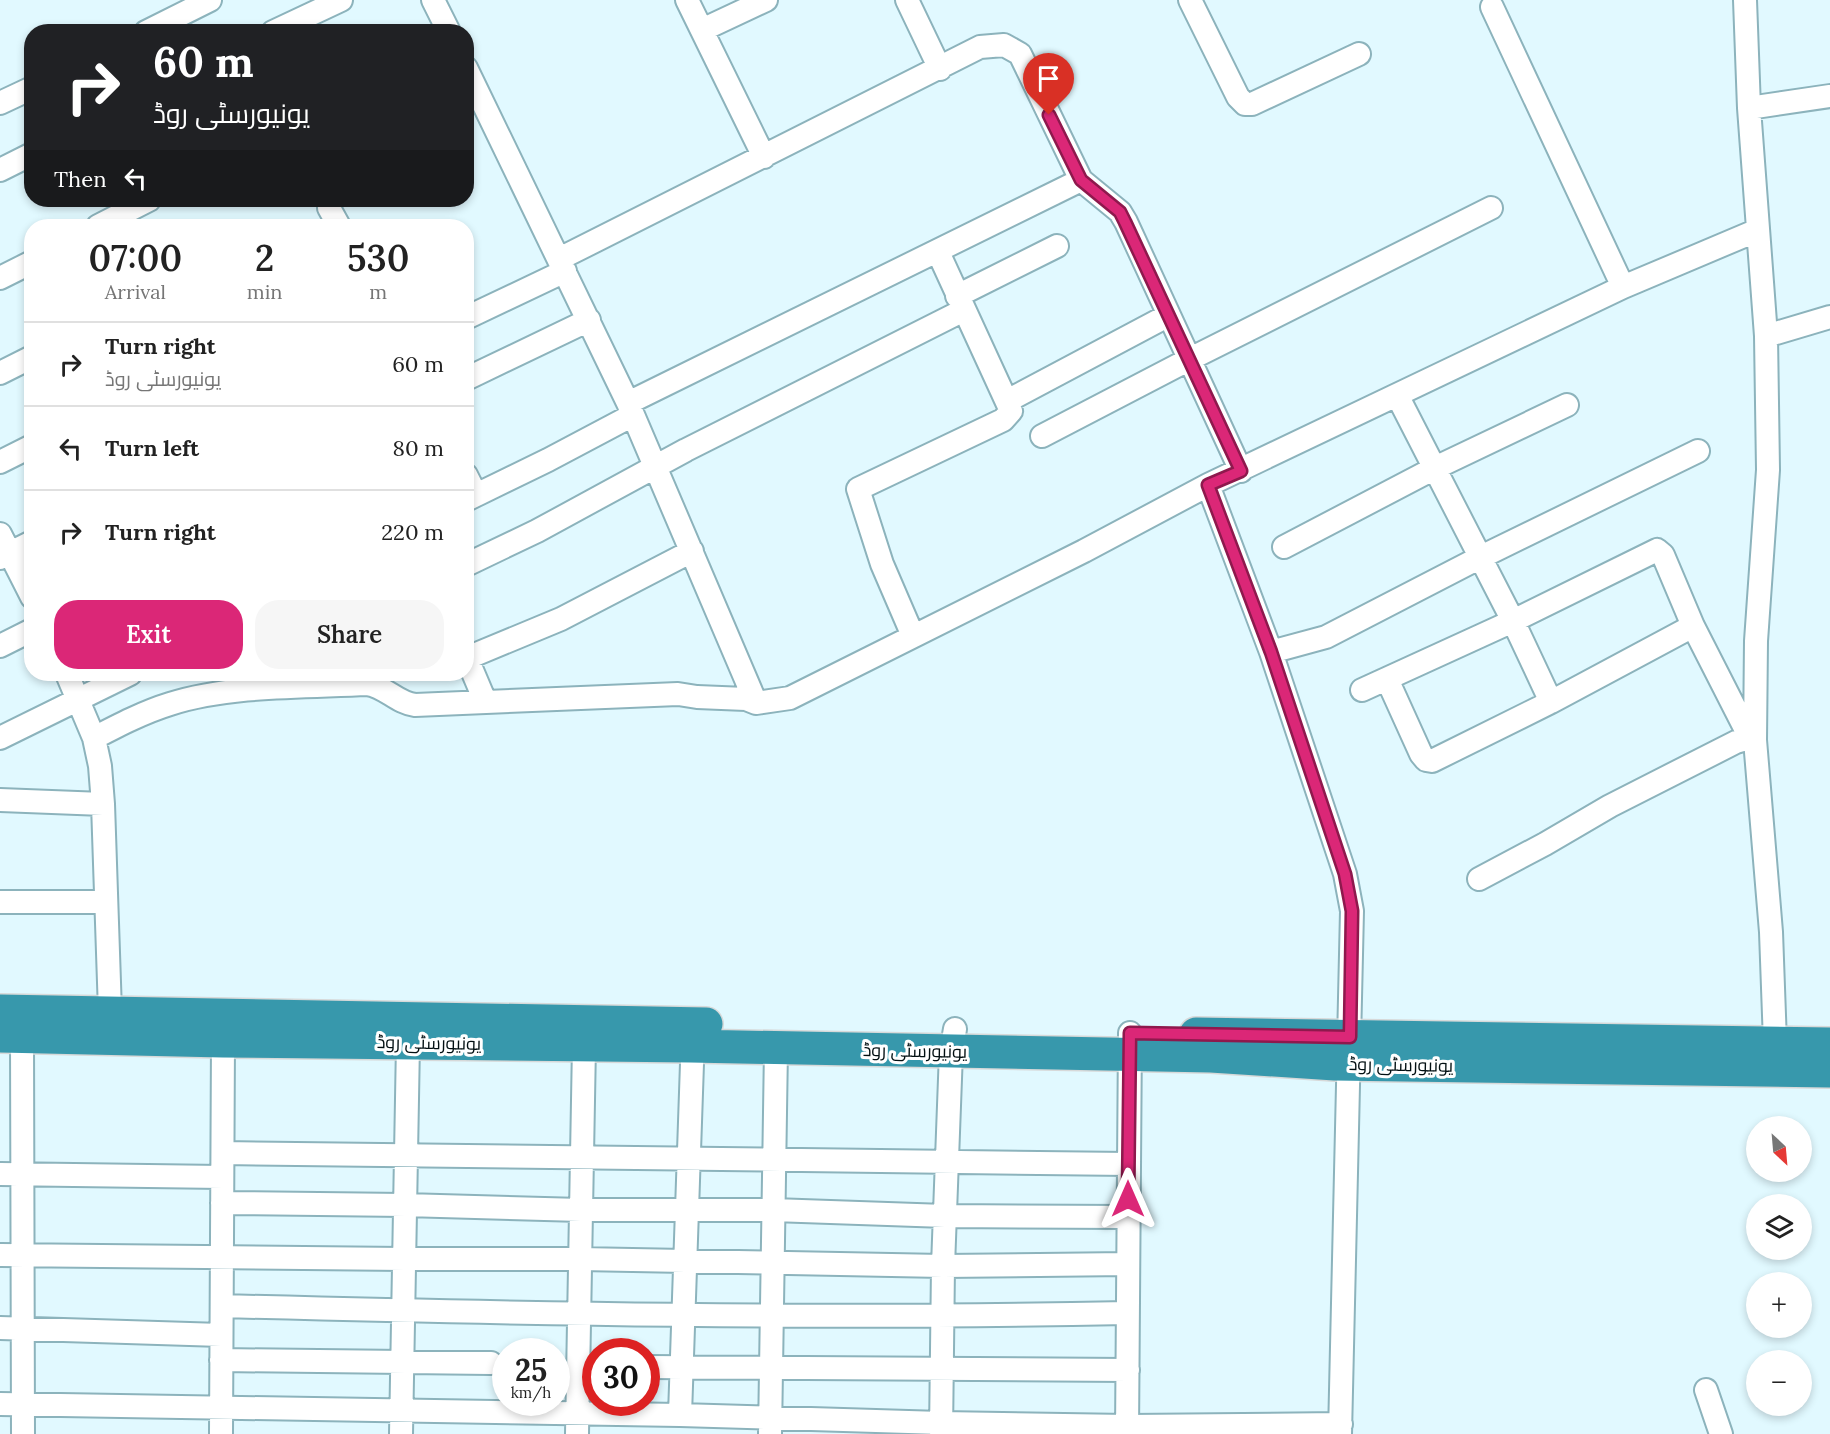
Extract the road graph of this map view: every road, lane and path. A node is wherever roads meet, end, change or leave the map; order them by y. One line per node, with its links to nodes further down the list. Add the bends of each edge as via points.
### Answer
1 (210, 0): 10 (street)
2 (341, 0): 11 (street)
3 (433, 0): 12 (street)
4 (687, 0): 13 (street)
5 (765, 0): 13 (street)
6 (907, 0): 15 (street)
7 (1190, 0): 14 (street, via 1245,104)
8 (1745, 0): 20 (street)
9 (1492, 6): 34 (street)
10 (162, 24)
11 (290, 24)
12 (445, 24)
13 (702, 30): 21 (street)
14 (1359, 54)
15 (940, 69): 21 (street); 24 (street, via 980,47 1004,45 1020,54)
16 (474, 84): 31 (street)
17 (24, 92): 19 (street)
18 (1830, 96): 20 (street)
19 (0, 103)
20 (1749, 108): 28 (street)
21 (764, 157): 31 (street)
22 (24, 158): 23 (street)
23 (0, 170)
24 (1081, 180): 30 (street); 37 (street, via 1120,212)
25 (135, 207): 27 (street)
26 (1491, 208): 41 (street)
27 (111, 219)
28 (1758, 230): 34 (street); 40 (street)
29 (1057, 246): 35 (street)
30 (938, 252): 35 (street); 48 (street)
31 (562, 265): 36 (street); 39 (street)
32 (24, 266): 33 (street)
33 (0, 279)
34 (1623, 287): 45 (street)
35 (961, 303): 46 (street); 53 (street)
36 (474, 314)
37 (1170, 315): 41 (street); 46 (street)
38 (1830, 317): 40 (street)
39 (589, 320): 44 (street); 48 (street)
40 (1766, 336): 83 (street, via 1768,470)
41 (1190, 359): 49 (street); 55 (street)
42 (24, 361): 43 (street)
43 (0, 373)
44 (474, 375)
45 (1397, 395): 54 (street); 55 (street)
46 (1007, 401): 68 (street, via 1011,411 1003,420 858,489 882,564)
47 (1567, 405): 54 (street)
48 (631, 409): 53 (street); 57 (street, via 548,460)
49 (1042, 436)
50 (24, 450): 52 (street)
51 (1698, 451): 62 (street)
52 (0, 462)
53 (655, 467): 61 (street); 63 (street)
54 (1435, 468): 59 (street); 62 (street)
55 (1241, 471): 56 (street)
56 (1208, 485): 68 (street); 70 (street)
57 (474, 488)
58 (24, 544): 60 (street)
59 (1284, 547)
60 (3, 549): 64 (street)
61 (692, 551): 71 (street, via 561,619); 80 (street)
62 (1479, 558): 65 (street); 70 (street, via 1326,637)
63 (474, 561)
64 (24, 584)
65 (1513, 621): 66 (street, via 1657,550 1663,555); 73 (street); 79 (street)
66 (1693, 626): 79 (street); 83 (street)
67 (24, 634): 69 (street)
68 (913, 636): 80 (street, via 790,698)
69 (0, 646)
70 (1271, 652): 101 (street, via 1345,874 1352,911)
71 (474, 654)
72 (474, 674): 78 (street)
73 (1387, 679): 76 (street); 79 (street, via 1426,760 1432,761)
74 (70, 681): 77 (street)
75 (115, 681): 77 (street)
76 (1362, 690)
77 (78, 699): 81 (street); 82 (street)
78 (485, 701): 80 (street, via 678,693); 82 (street, via 407,704 376,685 367,684 229,692 169,704)
79 (1551, 702)
80 (756, 703)
81 (0, 738)
82 (94, 738): 85 (street)
83 (1751, 739): 86 (street, via 1736,742 1610,806); 96 (street, via 1771,932)
84 (0, 800): 85 (street)
85 (103, 804): 88 (street)
86 (1479, 879)
87 (0, 902): 88 (street)
88 (106, 902): 90 (street)
89 (0, 1011): 90 (highway, یونیورسٹی روڈ)
90 (110, 1012): 91 (highway, یونیورسٹی روڈ)
91 (693, 1035): 94 (highway, یونیورسٹی روڈ); 99 (highway, یونیورسٹی روڈ); 100 (highway, یونیورسٹی روڈ); 106 (street)
92 (11, 1036): 93 (highway, یونیورسٹی روڈ); 110 (street)
93 (223, 1041): 95 (highway, یونیورسٹی روڈ); 103 (street)
94 (953, 1041): 97 (highway, یونیورسٹی روڈ); 100 (highway, یونیورسٹی روڈ); 108 (street)
95 (408, 1043): 99 (highway, یونیورسٹی روڈ); 104 (street)
96 (1775, 1043): 98 (highway, یونیورسٹی روڈ); 101 (highway, یونیورسٹی روڈ)
97 (1129, 1044): 101 (highway, یونیورسٹی روڈ, via 1210,1056); 109 (street)
98 (1830, 1044)
99 (584, 1045): 105 (street)
100 (776, 1048): 107 (street)
101 (1348, 1051): 102 (highway, یونیورسٹی روڈ); 156 (street)
102 (1830, 1071)
103 (223, 1153): 104 (street); 111 (street)
104 (406, 1156): 105 (street); 113 (street)
105 (582, 1157): 106 (street); 115 (street)
106 (688, 1158): 107 (street); 114 (street)
107 (774, 1162): 108 (street); 116 (street)
108 (947, 1162): 109 (street); 117 (street)
109 (1129, 1164): 118 (street)
110 (11, 1175): 111 (street); 119 (street)
111 (222, 1177): 112 (street)
112 (222, 1203): 113 (street); 120 (street)
113 (405, 1205): 115 (street); 121 (street)
114 (686, 1209): 115 (street); 116 (street); 123 (street)
115 (581, 1210): 122 (street)
116 (773, 1210): 117 (street); 124 (street)
117 (945, 1216): 118 (street); 126 (street)
118 (1128, 1217): 125 (street)
119 (11, 1255): 120 (street); 135 (street)
120 (222, 1258): 121 (street); 127 (street)
121 (404, 1259): 122 (street); 128 (street)
122 (580, 1259): 123 (street); 130 (street)
123 (685, 1262): 124 (street); 131 (street)
124 (772, 1263): 126 (street); 132 (street)
125 (1128, 1264): 126 (street); 129 (street)
126 (943, 1266): 133 (street)
127 (222, 1306): 128 (street); 136 (street)
128 (403, 1311): 130 (street); 139 (street)
129 (1127, 1313): 133 (street); 145 (street)
130 (579, 1314): 131 (street); 137 (street)
131 (683, 1314): 132 (street); 143 (street)
132 (772, 1316): 133 (street); 142 (street)
133 (942, 1317): 144 (street)
134 (0, 1328): 135 (street)
135 (23, 1328): 136 (street); 149 (street)
136 (221, 1335): 138 (street)
137 (583, 1338)
138 (221, 1360): 139 (street); 150 (street)
139 (402, 1361): 140 (street); 151 (street)
140 (491, 1363)
141 (660, 1367): 143 (street)
142 (771, 1367): 143 (street); 144 (street); 154 (street)
143 (681, 1368): 152 (street)
144 (941, 1368): 145 (street); 155 (street)
145 (1128, 1370): 157 (street)
146 (1706, 1390): 161 (street)
147 (582, 1395): 153 (street)
148 (0, 1404): 149 (street)
149 (23, 1404): 150 (street); 158 (street)
150 (221, 1408): 151 (street); 159 (street)
151 (401, 1411): 153 (street); 160 (street)
152 (680, 1415): 153 (street); 154 (street)
153 (577, 1424)
154 (770, 1426): 155 (street)
155 (941, 1429): 157 (street)
156 (1340, 1429): 157 (street)
157 (1127, 1430)
158 (23, 1434)
159 (221, 1434)
160 (401, 1434)
161 (1721, 1434)

